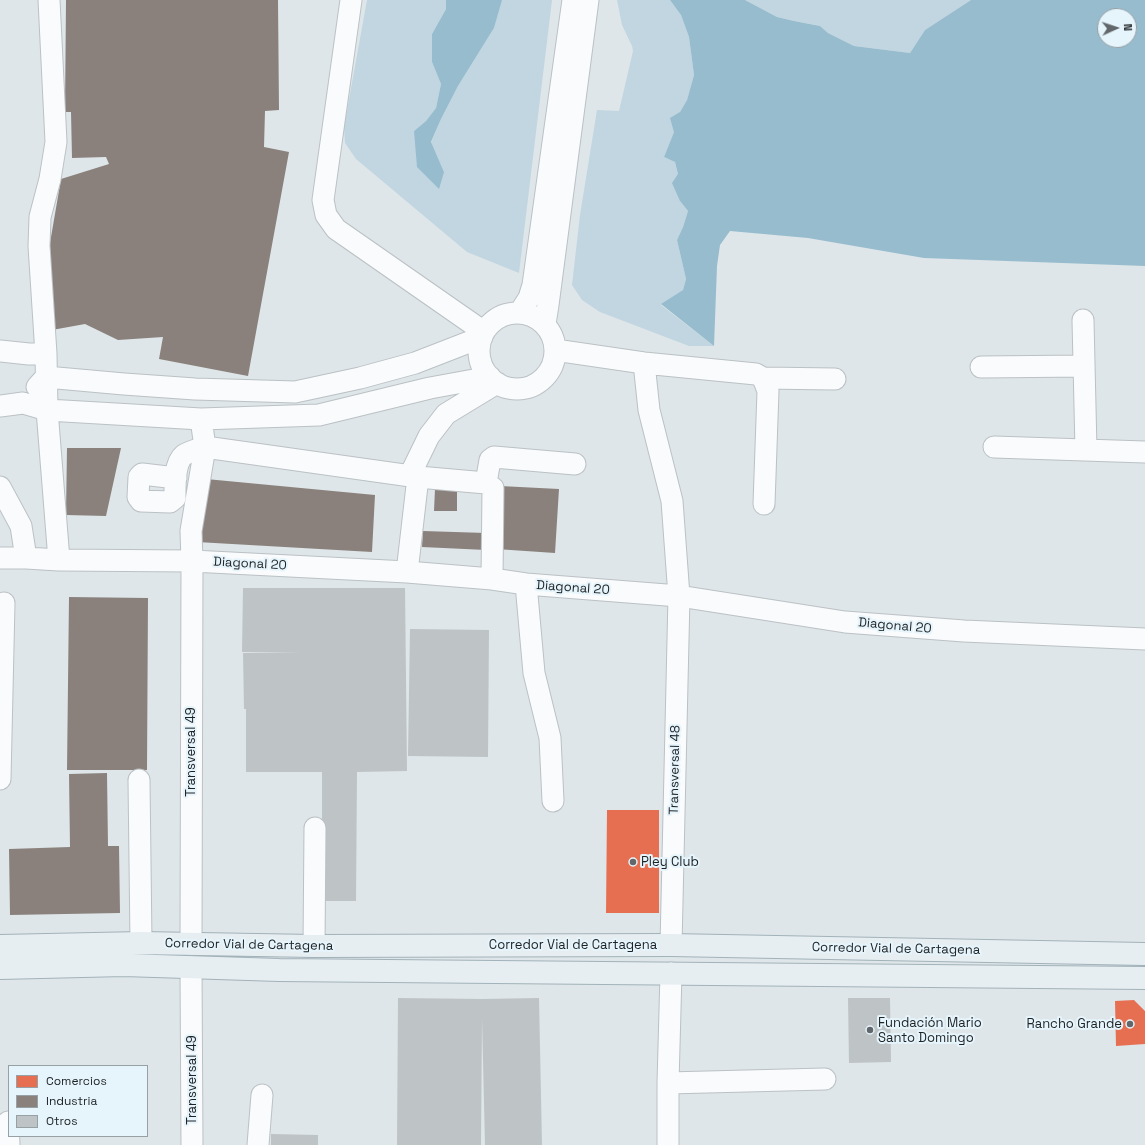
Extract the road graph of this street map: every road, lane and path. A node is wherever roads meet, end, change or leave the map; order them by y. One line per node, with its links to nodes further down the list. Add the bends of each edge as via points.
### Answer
1 (49, 0): 12 (street, via 56,142 40,217 39,246)
2 (352, 0): 9 (street, via 323,200 326,215 336,229)
3 (573, 0): 5 (street)
4 (588, 0): 5 (street)
5 (542, 286): 6 (street, via 528,298); 8 (street)
6 (520, 312): 8 (street, via 534,316); 9 (street, via 495,320)
7 (1083, 320): 14 (street)
8 (545, 324): 11 (street, via 552,336)
9 (483, 334): 16 (street, via 415,363 295,392 195,389); 19 (street, via 479,350 481,363 484,371)
10 (0, 350): 12 (street)
11 (555, 350): 13 (street); 19 (street, via 555,358 548,373 529,388 504,387)
12 (46, 354): 16 (street)
13 (644, 363): 17 (street, via 756,374); 41 (street, Transversal 48, via 649,410 672,501)
14 (1084, 366): 15 (street); 26 (street)
15 (981, 367)
16 (46, 377): 20 (street); 22 (street)
17 (763, 378): 18 (street); 33 (street, via 768,391)
18 (835, 379)
19 (494, 380): 23 (street, via 430,388 319,415); 29 (street, via 446,414 429,436)
20 (23, 402): 21 (street); 22 (street)
21 (0, 406)
22 (47, 410): 23 (street); 36 (street)
23 (201, 420): 24 (street, Transversal 49)
24 (205, 447): 29 (street); 30 (street, via 184,454 179,462); 37 (street, Transversal 49, via 191,531)
25 (994, 447): 26 (street)
26 (1086, 450): 27 (street)
27 (1145, 452)
28 (575, 464): 31 (street, via 494,457 490,460)
29 (414, 476): 31 (street); 38 (street)
30 (176, 478)
31 (486, 483): 39 (street, via 493,488)
32 (0, 487): 35 (street, via 21,526)
33 (764, 504)
34 (0, 558): 35 (street, Diagonal 20)
35 (26, 558): 36 (street, Diagonal 20)
36 (58, 560): 37 (street, Diagonal 20)
37 (192, 561): 38 (street, Diagonal 20); 49 (street, Transversal 49)
38 (407, 572): 39 (street, Diagonal 20)
39 (492, 579): 40 (street, Diagonal 20)
40 (526, 584): 41 (street, Diagonal 20); 46 (street, via 534,673 550,738)
41 (679, 596): 43 (street, Diagonal 20, via 845,622 964,631); 50 (street, Transversal 48)
42 (4, 603): 44 (street)
43 (1145, 639)
44 (0, 779)
45 (139, 780): 48 (street)
46 (553, 801)
47 (315, 828): 52 (street)
48 (141, 943): 49 (main road, Corredor Vial de Cartagena); 51 (main road, Corredor Vial de Cartagena)
49 (191, 944): 52 (main road, Corredor Vial de Cartagena)
50 (671, 945): 52 (main road, Corredor Vial de Cartagena); 53 (main road, Corredor Vial de Cartagena)
51 (0, 946)
52 (314, 946)
53 (1145, 954)
54 (192, 967): 55 (main road, Corredor Vial de Cartagena, via 124,965); 56 (main road, Corredor Vial de Cartagena); 61 (street, Transversal 49)
55 (0, 968)
56 (671, 973): 57 (main road, Corredor Vial de Cartagena); 59 (street)
57 (1145, 978)
58 (825, 1079): 59 (street)
59 (668, 1083): 63 (street)
60 (262, 1095): 62 (street)
61 (192, 1145)
62 (258, 1145)
63 (668, 1145)

